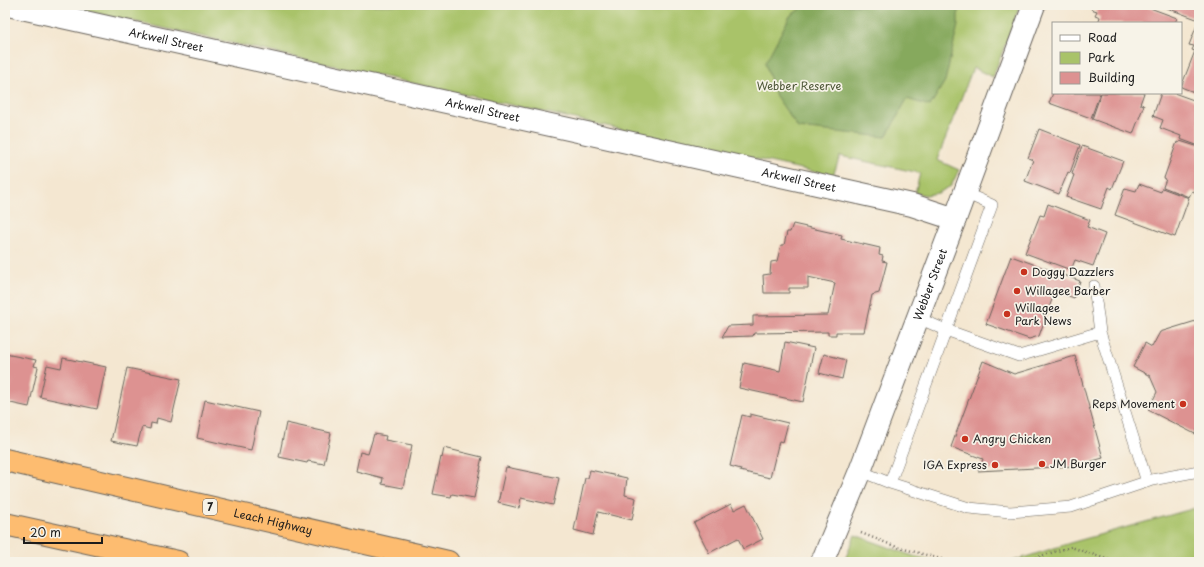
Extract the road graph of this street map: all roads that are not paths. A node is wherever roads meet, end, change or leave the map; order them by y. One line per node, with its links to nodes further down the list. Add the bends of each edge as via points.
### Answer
1 (8, 5): 4 (street, Arkwell Street, via 912,205)
2 (1034, 5): 3 (street, Webber Street)
3 (965, 193): 4 (street, Webber Street); 7 (lane, via 992,205)
4 (955, 219): 6 (street, Webber Street)
5 (1094, 286): 8 (lane)
6 (918, 318): 7 (lane); 10 (street, Webber Street)
7 (946, 330): 8 (lane, via 1019,356); 13 (lane)
8 (1100, 332): 12 (lane)
9 (5, 460): 16 (highway, Leach Highway / 7)
10 (860, 471): 13 (lane); 17 (street, Webber Street)
11 (1199, 471): 12 (lane)
12 (1146, 482): 13 (lane, via 1071,507 1010,512 969,508)
13 (890, 483)
14 (5, 524): 15 (highway)
15 (178, 562)
16 (448, 562)
17 (822, 562)

